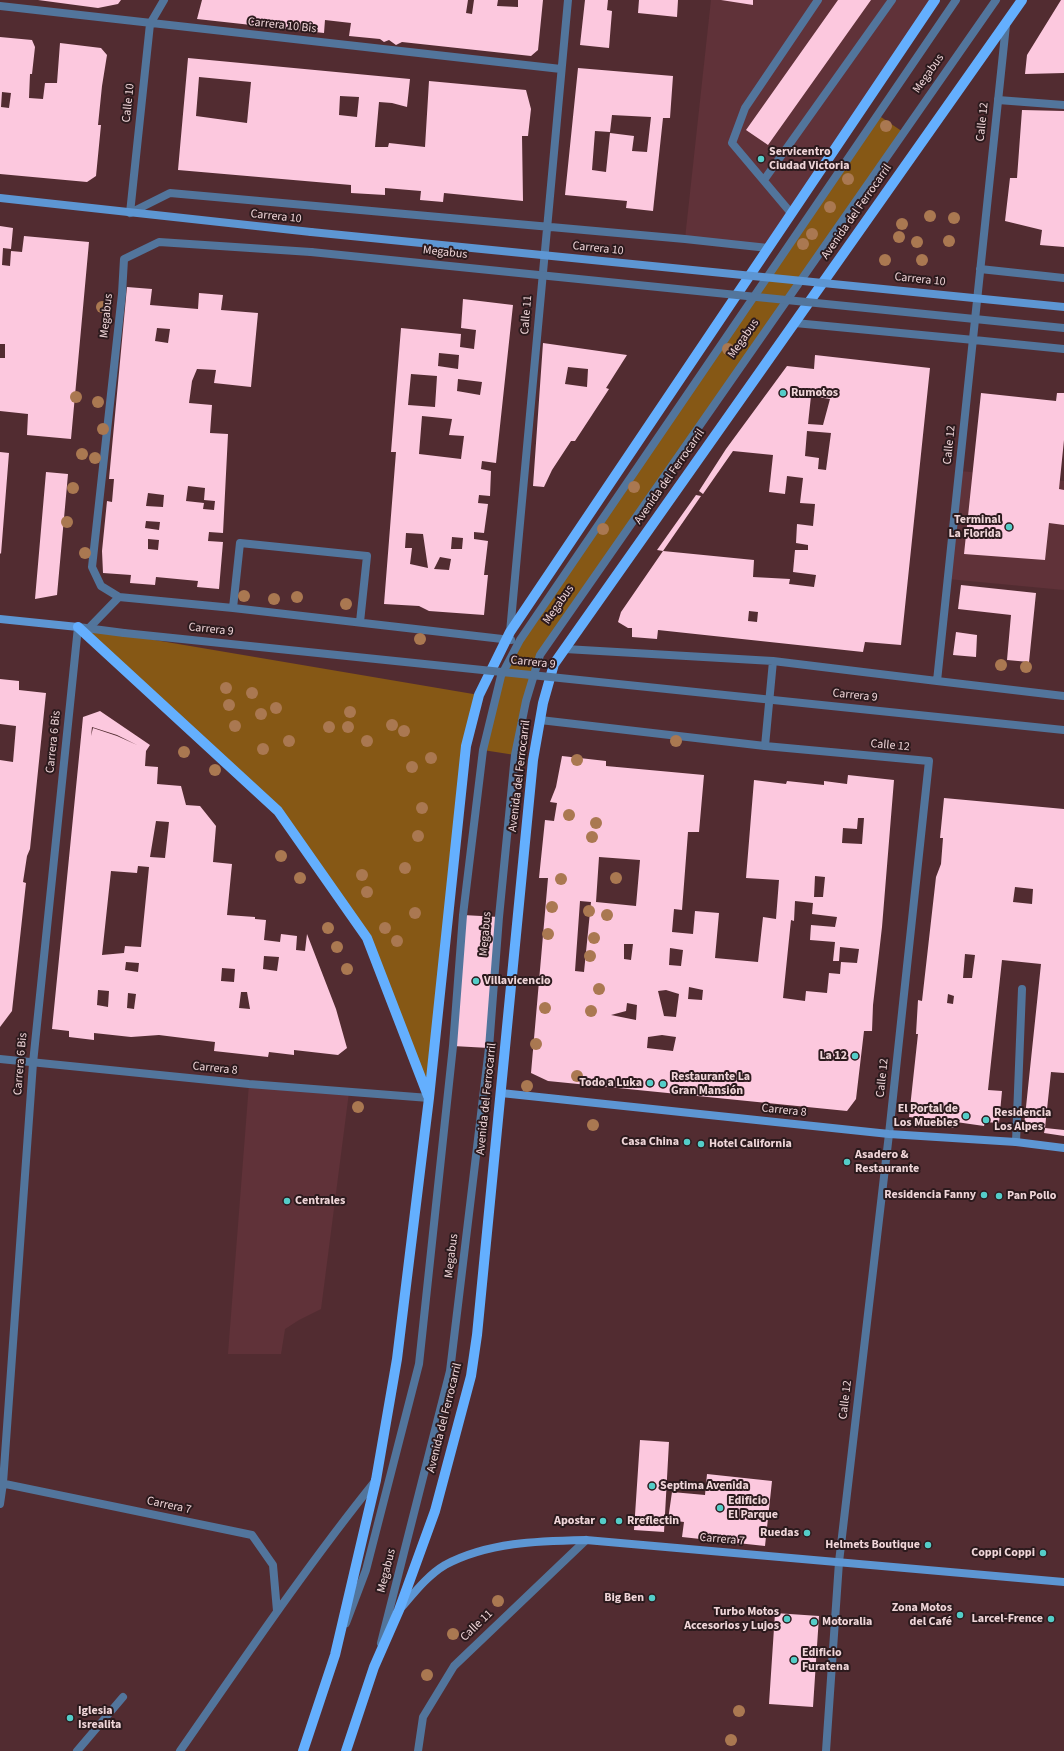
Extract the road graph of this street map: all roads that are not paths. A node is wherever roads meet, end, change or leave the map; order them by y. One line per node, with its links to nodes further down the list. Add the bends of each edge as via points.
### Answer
1 (164, 0): 10 (street, Calle 10)
2 (568, 0): 12 (street, Calle 11)
3 (818, 0): 15 (street, via 745,108 732,143)
4 (892, 0): 15 (street)
5 (935, 0): 18 (main road)
6 (956, 0): 35 (street, Megabus)
7 (996, 0): 60 (street, Megabus, via 540,655 526,701 515,755 488,1048 450,1372)
8 (1022, 0): 11 (main road, Avenida del Ferrocarril)
9 (0, 6): 10 (street, Carrera 10 Bis)
10 (150, 24): 12 (street, Carrera 10 Bis); 17 (street, Calle 10)
11 (1006, 25): 13 (street, Calle 12); 24 (main road, Avenida del Ferrocarril)
12 (561, 69): 19 (street, Calle 11)
13 (998, 100): 14 (street); 21 (street, Calle 12)
14 (1064, 105)
15 (764, 180): 18 (street)
16 (0, 198): 17 (main road, Carrera 10)
17 (130, 213): 19 (street, Carrera 10, via 170,193); 23 (main road, Carrera 10, bridge)
18 (792, 213): 20 (main road)
19 (547, 227): 20 (street, Carrera 10, via 685,238); 34 (street, Calle 11)
20 (768, 248): 34 (main road)
21 (980, 269): 22 (street); 26 (street, Calle 12)
22 (1064, 278)
23 (1064, 306)
24 (795, 323): 26 (street); 36 (main road, Avenida del Ferrocarril)
25 (1064, 328): 28 (street, Megabus, bridge, via 311,252 159,242 124,259 92,567 101,586)
26 (974, 340): 27 (street); 38 (street, Calle 12)
27 (1064, 349)
28 (119, 597): 29 (street, Megabus); 33 (street)
29 (233, 608): 31 (street, Megabus); 31 (street, via 240,543 359,555 367,556)
30 (0, 619): 32 (main road, Carrera 9)
31 (360, 622): 34 (street, Megabus)
32 (78, 627): 33 (street, Carrera 9); 45 (street, Carrera 6 Bis); 47 (main road, via 278,811 367,938)
33 (89, 628): 41 (street, Carrera 9, bridge)
34 (508, 636): 35 (street, Megabus); 47 (main road, via 479,695 466,746)
35 (520, 640): 59 (street, Megabus, via 501,676 483,750 463,915 453,1046 419,1364 366,1570)
36 (565, 649): 37 (street); 40 (main road, Avenida del Ferrocarril, via 554,664)
37 (773, 661): 38 (street); 42 (street)
38 (937, 681): 39 (street)
39 (1064, 696)
40 (540, 720): 42 (street); 46 (main road, Avenida del Ferrocarril, via 533,760)
41 (1064, 730)
42 (765, 746): 48 (street, Calle 12, via 929,762)
43 (1022, 989): 49 (street)
44 (0, 1059): 45 (street, Carrera 8)
45 (33, 1063): 47 (street, Carrera 8); 52 (street, Carrera 6 Bis)
46 (501, 1093): 48 (main road, Carrera 8); 57 (main road, Avenida del Ferrocarril, via 471,1376 435,1511)
47 (429, 1098): 51 (main road, via 397,1359)
48 (889, 1134): 49 (main road, Carrera 8); 55 (street, Calle 12)
49 (1016, 1142): 50 (main road, Carrera 8)
50 (1064, 1148)
51 (376, 1480): 58 (street, via 336,1529); 59 (main road)
52 (1, 1483): 53 (street, Carrera 6 Bis); 58 (street, Carrera 7, via 252,1536 273,1565)
53 (0, 1504)
54 (586, 1540): 55 (main road, Carrera 7); 57 (main road, Carrera 7, via 530,1541 484,1549 445,1566 426,1580); 66 (street, Calle 11, via 454,1666 424,1717)
55 (839, 1562): 56 (main road, Carrera 7); 67 (street, Calle 12)
56 (1064, 1582)
57 (399, 1610): 60 (main road, Avenida del Ferrocarril)
58 (277, 1611): 63 (street)
59 (335, 1652): 64 (main road)
60 (375, 1665): 65 (main road, Avenida del Ferrocarril)
61 (123, 1697): 62 (street)
62 (77, 1751)
63 (180, 1751)
64 (303, 1751)
65 (346, 1751)
66 (418, 1751)
67 (826, 1751)

